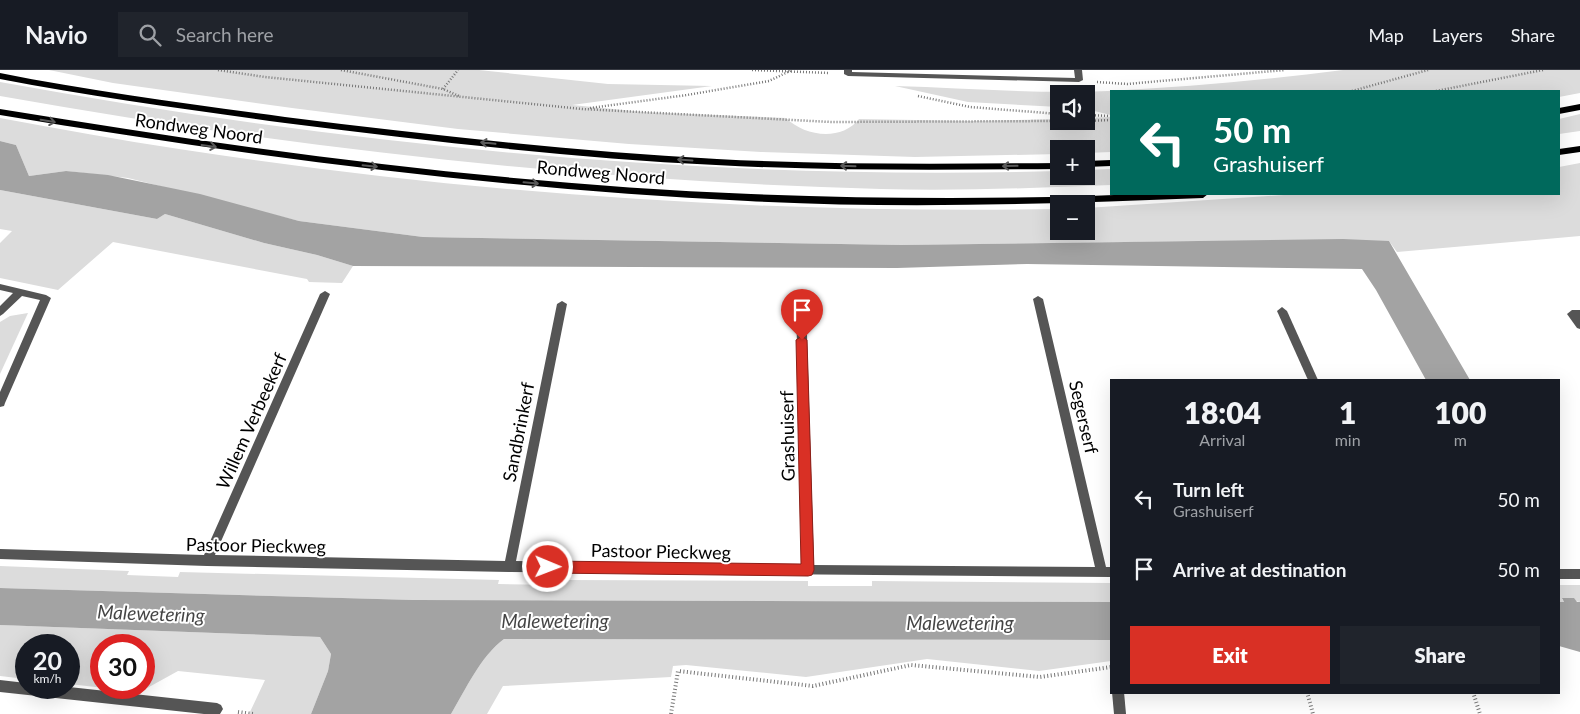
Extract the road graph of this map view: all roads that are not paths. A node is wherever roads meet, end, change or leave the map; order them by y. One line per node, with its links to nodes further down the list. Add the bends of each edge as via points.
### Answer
1 (1078, 70): 2 (street, via 1079,80)
2 (848, 72)
3 (0, 76): 11 (main road, Rondweg Noord, one-way to 3, via 885,168 762,164 538,148 198,108)
4 (1580, 107): 5 (main road)
5 (1560, 111)
6 (0, 112): 12 (main road, Rondweg Noord, one-way to 12, via 296,158 636,192 813,201 990,203)
7 (1580, 148): 8 (main road)
8 (1560, 152)
9 (1110, 163): 10 (main road)
10 (1095, 164)
11 (1050, 166)
12 (1188, 195)
13 (0, 288): 14 (street)
14 (20, 292): 20 (street); 24 (street, via 46,298)
15 (325, 294): 26 (street, Willem Verbeekerf)
16 (1038, 299): 29 (street, Segerserf)
17 (801, 302): 28 (street, Grashuiserf)
18 (562, 304): 27 (street, Sandbrinkerf)
19 (1282, 311): 23 (street)
20 (0, 312)
21 (1580, 314): 22 (street, via 1572,314)
22 (1580, 325)
23 (1313, 379)
24 (0, 403)
25 (0, 554): 26 (street, Pastoor Pieckweg)
26 (207, 562): 27 (street, Pastoor Pieckweg)
27 (509, 567): 28 (street, Pastoor Pieckweg)
28 (808, 570): 29 (street, Pastoor Pieckweg)
29 (1107, 572)
30 (1560, 574): 31 (street)
31 (1580, 574)
32 (0, 686): 34 (street)
33 (1118, 694): 35 (street)
34 (217, 709)
35 (1120, 714)

